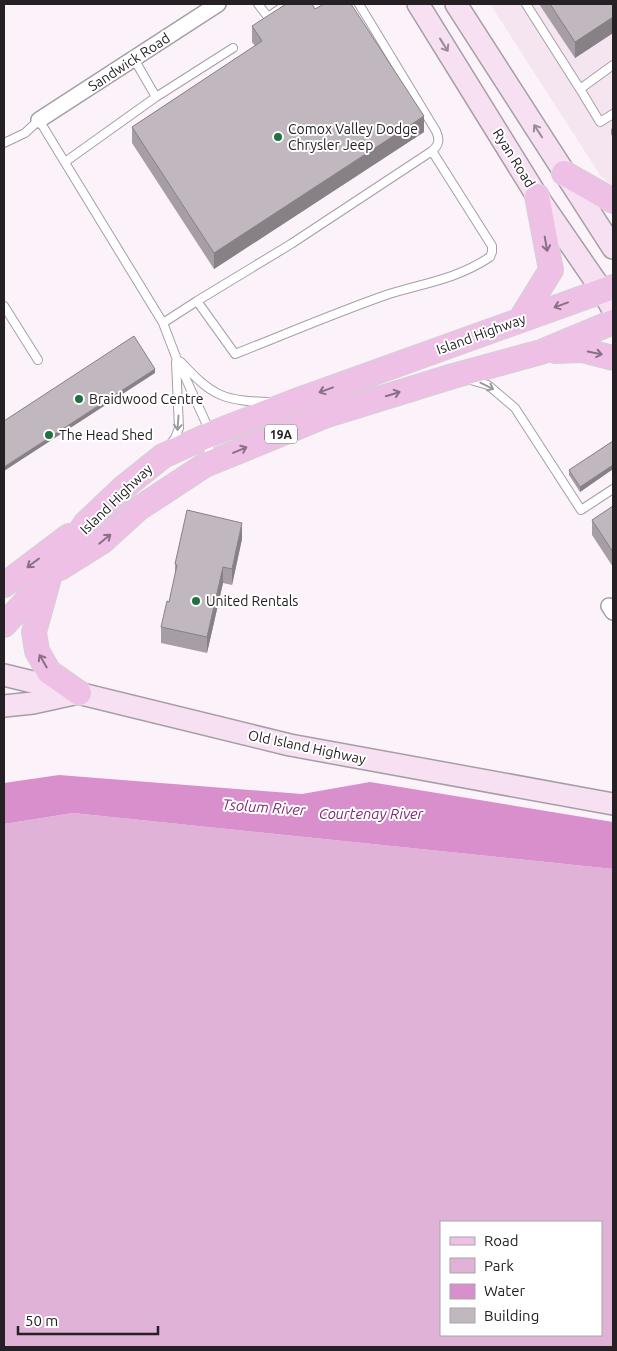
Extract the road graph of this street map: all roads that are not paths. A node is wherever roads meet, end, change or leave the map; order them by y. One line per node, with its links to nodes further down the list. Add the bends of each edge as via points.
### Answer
1 (218, 4): 9 (street, Sandwick Road)
2 (258, 4): 3 (lane, via 268,17)
3 (287, 4)
4 (359, 4): 16 (lane, via 436,131 438,146)
5 (418, 4): 19 (main road, Ryan Road, one-way to 19)
6 (456, 4): 18 (main road, one-way to 6)
7 (526, 4): 11 (lane)
8 (233, 48): 12 (lane)
9 (134, 59): 12 (lane); 14 (street, Sandwick Road)
10 (613, 65): 11 (lane)
11 (580, 89): 13 (lane, via 600,122)
12 (156, 97): 17 (lane)
13 (613, 114)
14 (40, 120): 15 (lane, via 25,133); 17 (lane)
15 (4, 143)
16 (432, 151): 23 (lane); 23 (lane, via 492,246 490,257 448,278 390,294 235,354)
17 (65, 162): 27 (lane)
18 (564, 172): 20 (main road); 21 (main road)
19 (537, 196): 22 (main road, Ryan Road); 25 (main road, one-way to 25, via 550,270)
20 (613, 201)
21 (613, 248)
22 (610, 296): 25 (main road, Island Highway / 19A, one-way to 25)
23 (197, 301): 27 (lane)
24 (4, 306): 31 (lane)
25 (520, 320): 33 (main road, Island Highway / 19A, one-way to 33)
26 (613, 322): 28 (main road, Island Highway / 19A)
27 (163, 323): 29 (lane)
28 (541, 352): 30 (main road, one-way to 30, via 582,350); 32 (main road, Island Highway / 19A)
29 (176, 357): 33 (lane, via 214,393 229,399); 34 (lane); 35 (lane, one-way to 35, via 179,428)
30 (613, 358)
31 (38, 360)
32 (453, 376): 36 (main road, Island Highway / 19A, one-way to 32, via 327,415); 37 (lane, one-way to 37, via 488,385 515,408 581,510)
33 (293, 402): 34 (main road, Island Highway / 19A)
34 (211, 434): 35 (main road, Island Highway / 19A); 36 (lane)
35 (163, 456): 38 (main road, Island Highway / 19A)
36 (205, 466): 39 (main road, Island Highway / 19A, one-way to 36, via 103,541 138,509)
37 (613, 489)
38 (86, 523): 39 (main road, Island Highway / 19A); 40 (main road, one-way to 40)
39 (50, 575): 41 (main road, 19A); 43 (main road, one-way to 39, via 49,672 37,651 34,632)
40 (4, 585)
41 (4, 625)
42 (4, 675): 43 (main road, Old Island Highway)
43 (79, 693): 44 (main road); 45 (main road, Old Island Highway, via 290,745)
44 (4, 706)
45 (613, 804)

